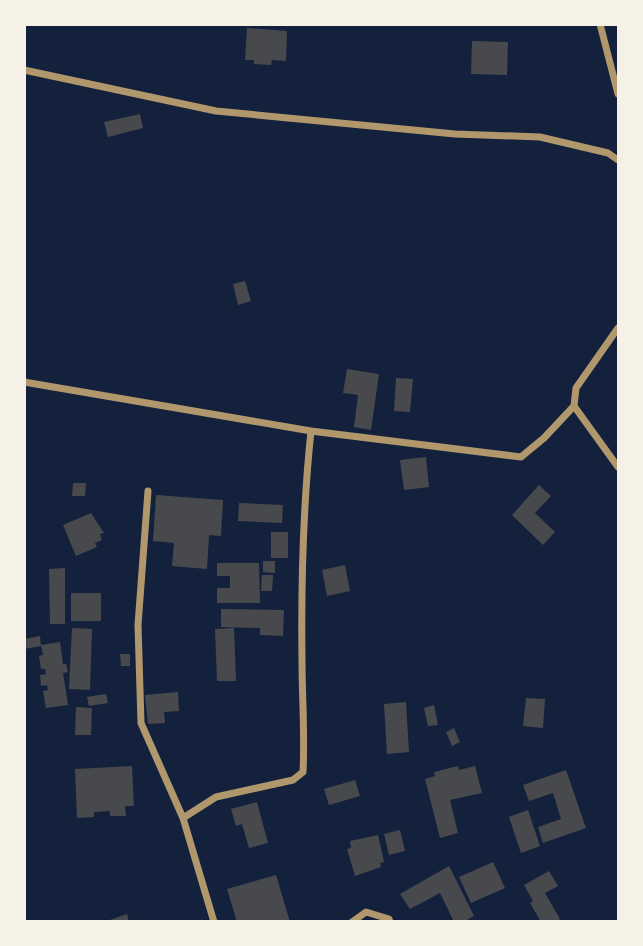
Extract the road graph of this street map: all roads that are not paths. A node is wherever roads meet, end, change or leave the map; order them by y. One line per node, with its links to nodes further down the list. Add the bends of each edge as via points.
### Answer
1 (600, 24): 3 (street)
2 (24, 70): 4 (street, via 216,111 455,134 540,137 608,153)
3 (618, 94)
4 (618, 160)
5 (618, 328): 7 (street, via 576,388)
6 (24, 382): 8 (street)
7 (574, 406): 8 (street, via 521,457); 9 (street)
8 (311, 431): 11 (street, via 304,502 303,772 293,780 216,797)
9 (618, 467)
10 (148, 491): 11 (street, via 138,625 141,723)
11 (183, 818): 12 (street)
12 (215, 922)
13 (352, 922): 14 (street, via 366,912)
14 (390, 922)

